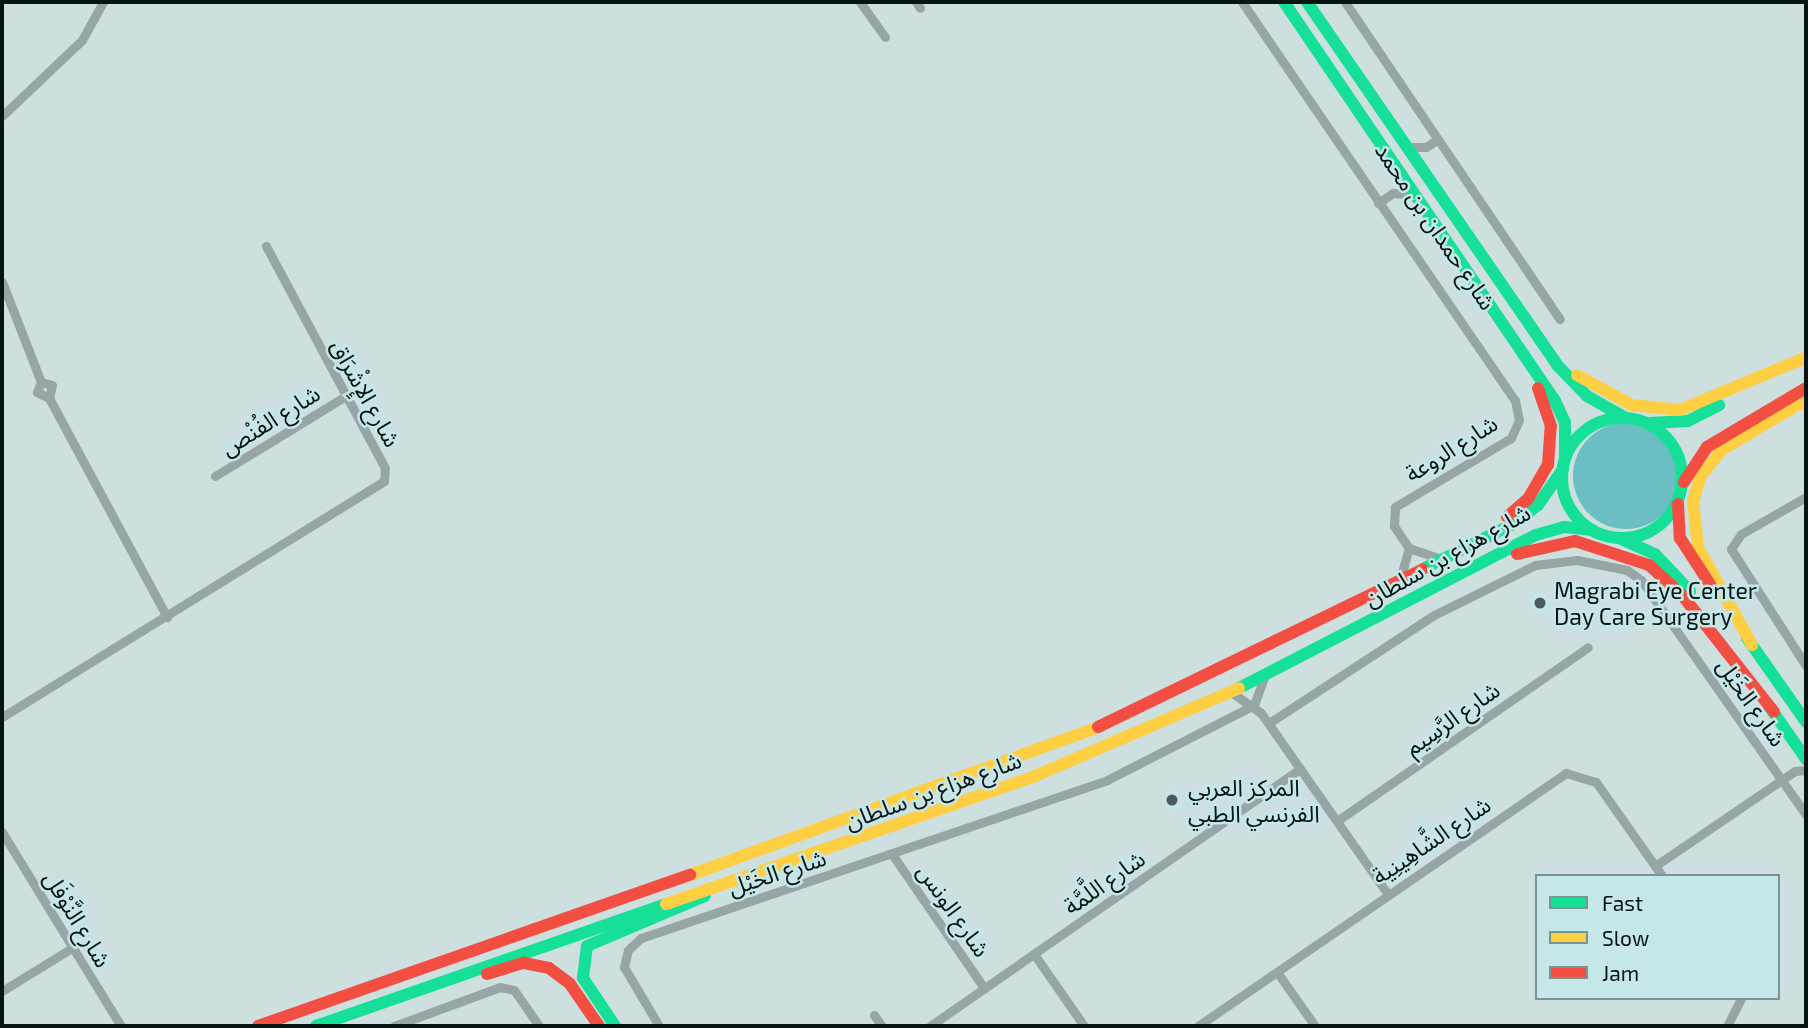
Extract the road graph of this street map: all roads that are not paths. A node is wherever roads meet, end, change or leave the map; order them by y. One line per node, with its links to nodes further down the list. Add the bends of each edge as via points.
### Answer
1 (103, 2): 8 (street, via 95,20)
2 (860, 2): 7 (street)
3 (1242, 2): 16 (street, شارع الروعة)
4 (1284, 2): 13 (main road, شارع حمدان بن محمد)
5 (1307, 2): 10 (main road, شارع حمدان بن محمد)
6 (1348, 3): 9 (street)
7 (885, 37)
8 (2, 116)
9 (1438, 139): 11 (street); 21 (street)
10 (1406, 147): 11 (street); 12 (main road, شارع حمدان بن محمد)
11 (1426, 147): 12 (street)
12 (1419, 166): 18 (main road, شارع حمدان بن محمد)
13 (1399, 171): 14 (street); 15 (main road, شارع حمدان بن محمد)
14 (1392, 193): 15 (street); 16 (street)
15 (1416, 195): 20 (main road, شارع حمدان بن محمد)
16 (1378, 203): 35 (street, شارع الروعة, via 1518,409 1516,429 1503,444 1395,507 1394,526)
17 (266, 246): 24 (street, شارع الإِشْرَاق)
18 (1497, 280): 22 (main road, via 1576,374 1632,405 1696,406); 26 (main road, شارع حمدان بن محمد, via 1563,374)
19 (2, 282): 39 (street, via 41,382 37,392 49,398)
20 (1480, 291): 28 (main road, شارع حمدان بن محمد, via 1561,411); 36 (main road, via 1545,401 1551,452 1528,499)
21 (1560, 319)
22 (1805, 357): 27 (main road, via 1688,421)
23 (1806, 388): 30 (main road, via 1707,447)
24 (344, 397): 29 (street, شارع الفُنْص); 39 (street, شارع الإِشْرَاق, via 385,468 384,481)
25 (1806, 400): 40 (main road, via 1723,449 1700,477 1693,502 1698,547)
26 (1624, 417): 27 (main road); 28 (main road, via 1588,428)
27 (1644, 421): 30 (main road, via 1674,447)
28 (1564, 463): 33 (main road, via 1568,504); 36 (main road, شارع هزاع بن سلطان, via 1527,515)
29 (215, 476)
30 (1682, 486): 32 (main road)
31 (1806, 497): 42 (street, via 1741,534 1731,549)
32 (1678, 499): 34 (main road, via 1647,533); 40 (main road, via 1680,538)
33 (1593, 530): 34 (main road); 37 (main road, شارع هزاع بن سلطان, via 1549,530)
34 (1616, 538): 46 (main road, via 1676,573)
35 (1409, 548): 36 (street, via 1424,557); 38 (street, via 1408,567)
36 (1450, 556): 38 (main road, شارع هزاع بن سلطان)
37 (1464, 573): 43 (main road, شارع هزاع بن سلطان); 46 (main road, via 1559,542 1590,543 1637,558 1682,595)
38 (1390, 589): 72 (main road, شارع هزاع بن سلطان, via 1222,673 1027,757)
39 (167, 617): 47 (street, شارع الإِشْرَاق)
40 (1752, 645): 48 (main road)
41 (1588, 647): 56 (street, شارع الرَّسِيم)
42 (1806, 666)
43 (1266, 676): 44 (main road, شارع هزاع بن سلطان); 45 (street)
44 (1231, 692): 45 (street); 61 (main road, شارع هزاع بن سلطان, via 998,790)
45 (1254, 705): 49 (street); 58 (street, شارع الخَيْل, via 1107,780)
46 (1774, 712): 50 (main road)
47 (2, 717)
48 (1806, 722)
49 (1269, 723): 51 (street); 54 (street, شارع الخَيْل, via 1434,615 1535,565 1577,560 1627,570 1641,580)
50 (1804, 756): 53 (street)
51 (1300, 769): 56 (street); 64 (street, شارع اللَّمَّة)
52 (1806, 770): 53 (street)
53 (1795, 771): 54 (street)
54 (1782, 780): 55 (street, شارع الخَيْل); 59 (street)
55 (1806, 815)
56 (1337, 821): 62 (street)
57 (2, 832): 63 (street, شارع النَّوْفَل)
58 (892, 854): 66 (street, شارع الونس); 78 (street, شارع الخَيْل, via 634,943 625,974)
59 (1655, 866): 60 (street, شارع الشَّاهِينِية); 62 (street, شارع الشَّاهِينِية, via 1596,782 1572,772)
60 (1661, 874)
61 (718, 887): 68 (main road, شارع هزاع بن سلطان); 77 (main road, via 587,946 583,978)
62 (1387, 893): 65 (street, شارع الشَّاهِينِية)
63 (72, 948): 67 (street); 71 (street, شارع النَّوْفَل)
64 (1034, 954): 66 (street, شارع اللَّمَّة); 81 (street)
65 (1277, 972): 82 (street, شارع الشَّاهِينِية); 83 (street)
66 (984, 988): 80 (street, شارع اللَّمَّة)
67 (2, 991)
68 (402, 995): 73 (main road, شارع هزاع بن سلطان); 76 (main road, via 531,963 563,977)
69 (1740, 1000): 84 (street)
70 (874, 1015): 79 (street)
71 (121, 1026)
72 (258, 1026)
73 (316, 1026)
74 (394, 1026): 75 (street, via 500,986 514,990)
75 (539, 1026)
76 (599, 1026)
77 (615, 1026)
78 (659, 1026)
79 (883, 1026)
80 (930, 1026)
81 (1084, 1026)
82 (1198, 1026)
83 (1315, 1026)
84 (1727, 1026)

